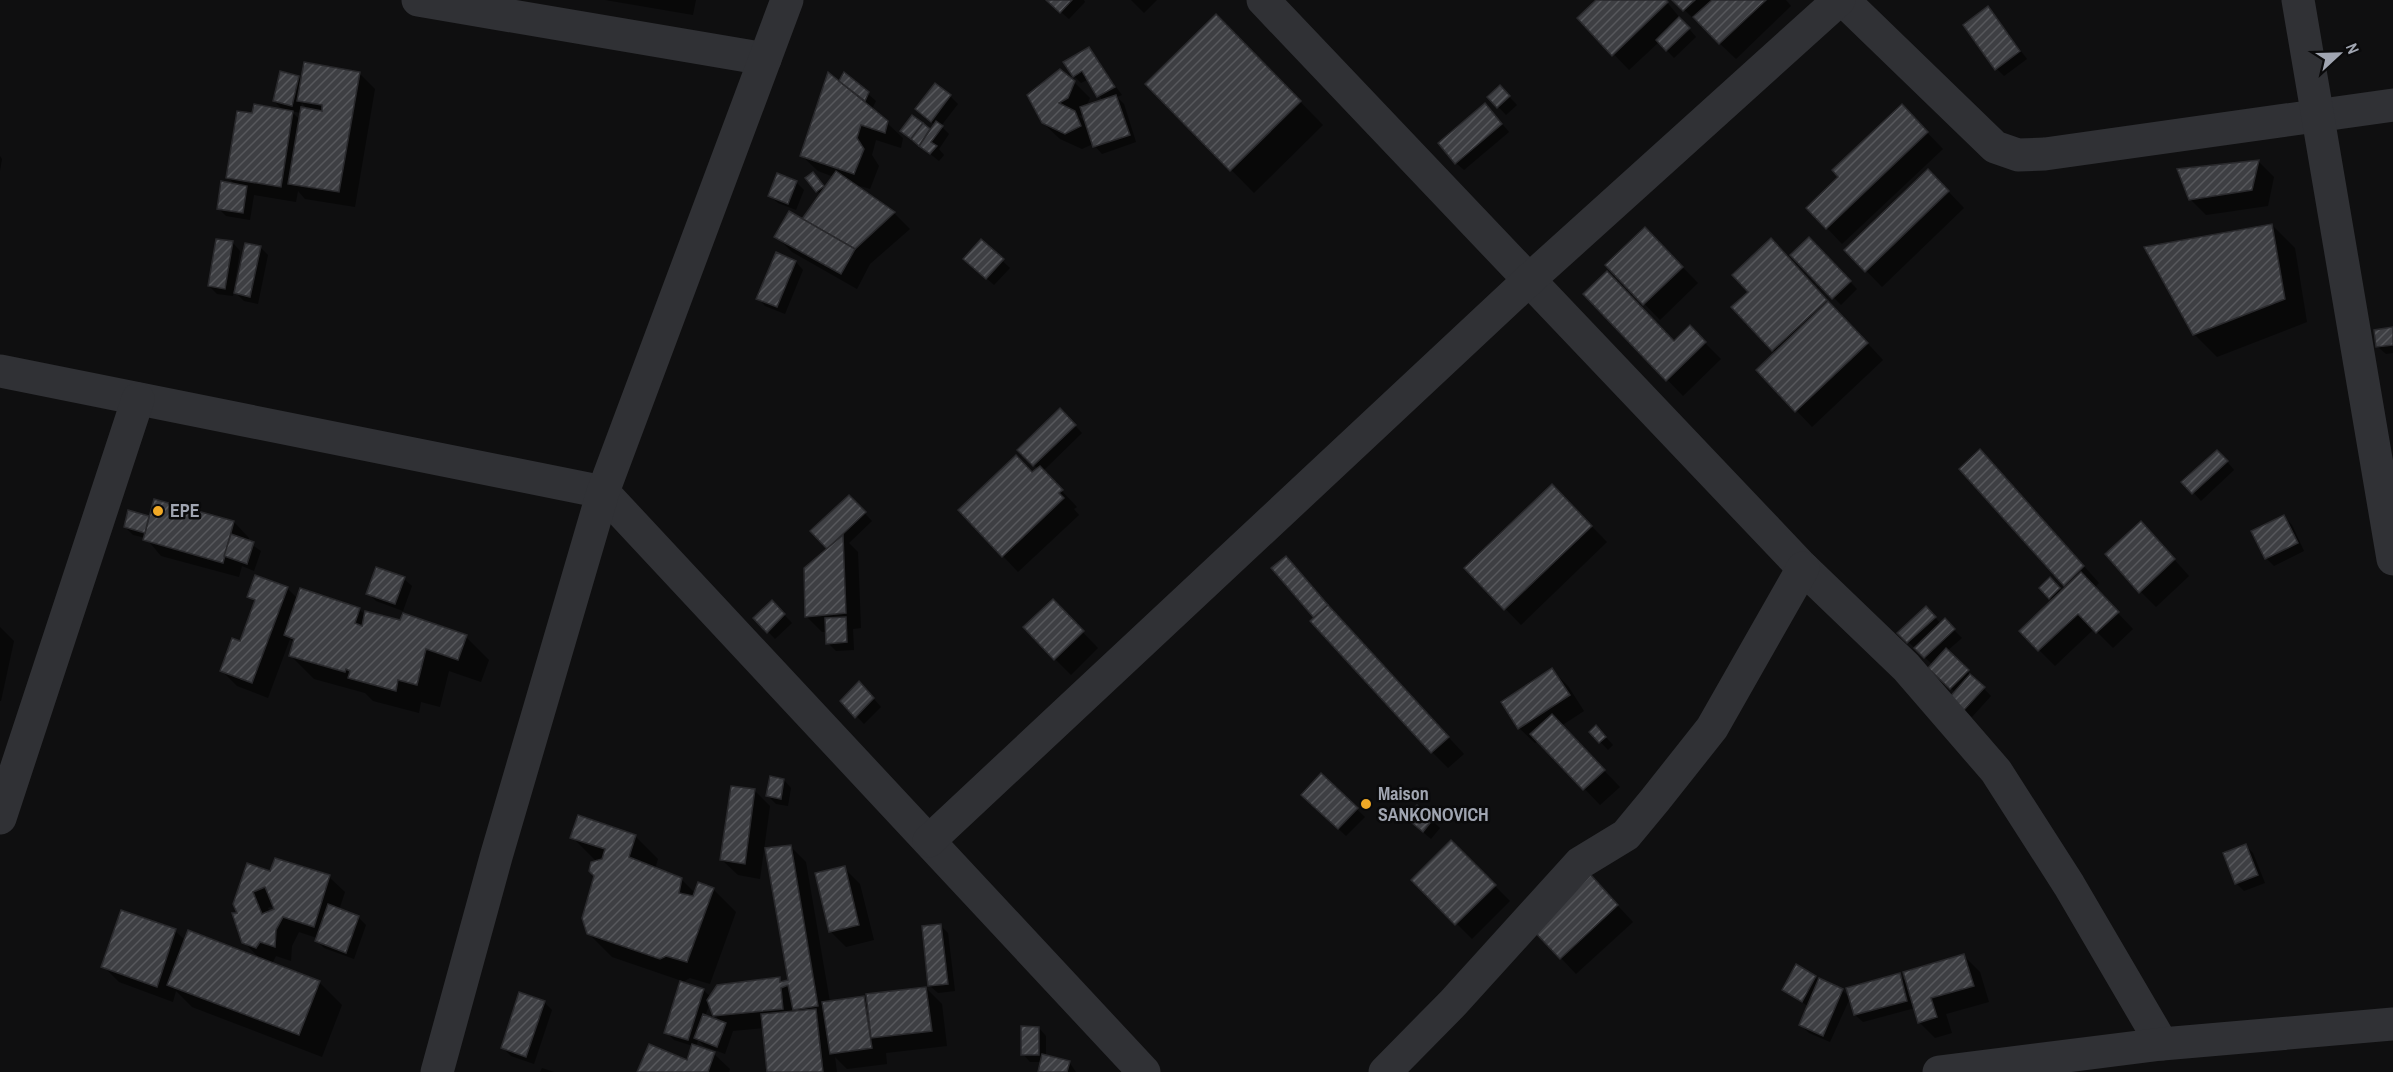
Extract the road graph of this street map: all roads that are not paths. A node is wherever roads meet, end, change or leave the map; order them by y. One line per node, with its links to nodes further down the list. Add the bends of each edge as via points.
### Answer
1 (418, 0): 7 (street)
2 (787, 0): 7 (street)
3 (1263, 0): 10 (street)
4 (1839, 0): 10 (street)
5 (1843, 0): 9 (street, via 1995,147 2018,154 2045,154)
6 (2298, 0): 9 (street)
7 (765, 59): 13 (street)
8 (2393, 105): 9 (street)
9 (2316, 117): 14 (street)
10 (1530, 279): 15 (street); 17 (street)
11 (0, 371): 12 (street)
12 (138, 399): 13 (street); 16 (street)
13 (603, 492): 17 (street); 20 (street)
14 (2393, 559)
15 (1803, 568): 19 (street, via 1906,667 1996,771 2069,885); 22 (street, via 1712,728 1626,835 1580,863)
16 (0, 819)
17 (928, 841): 21 (street)
18 (2393, 1024): 19 (street)
19 (2162, 1044): 23 (street)
20 (437, 1072)
21 (1144, 1072)
22 (1385, 1072)
23 (1939, 1072)

